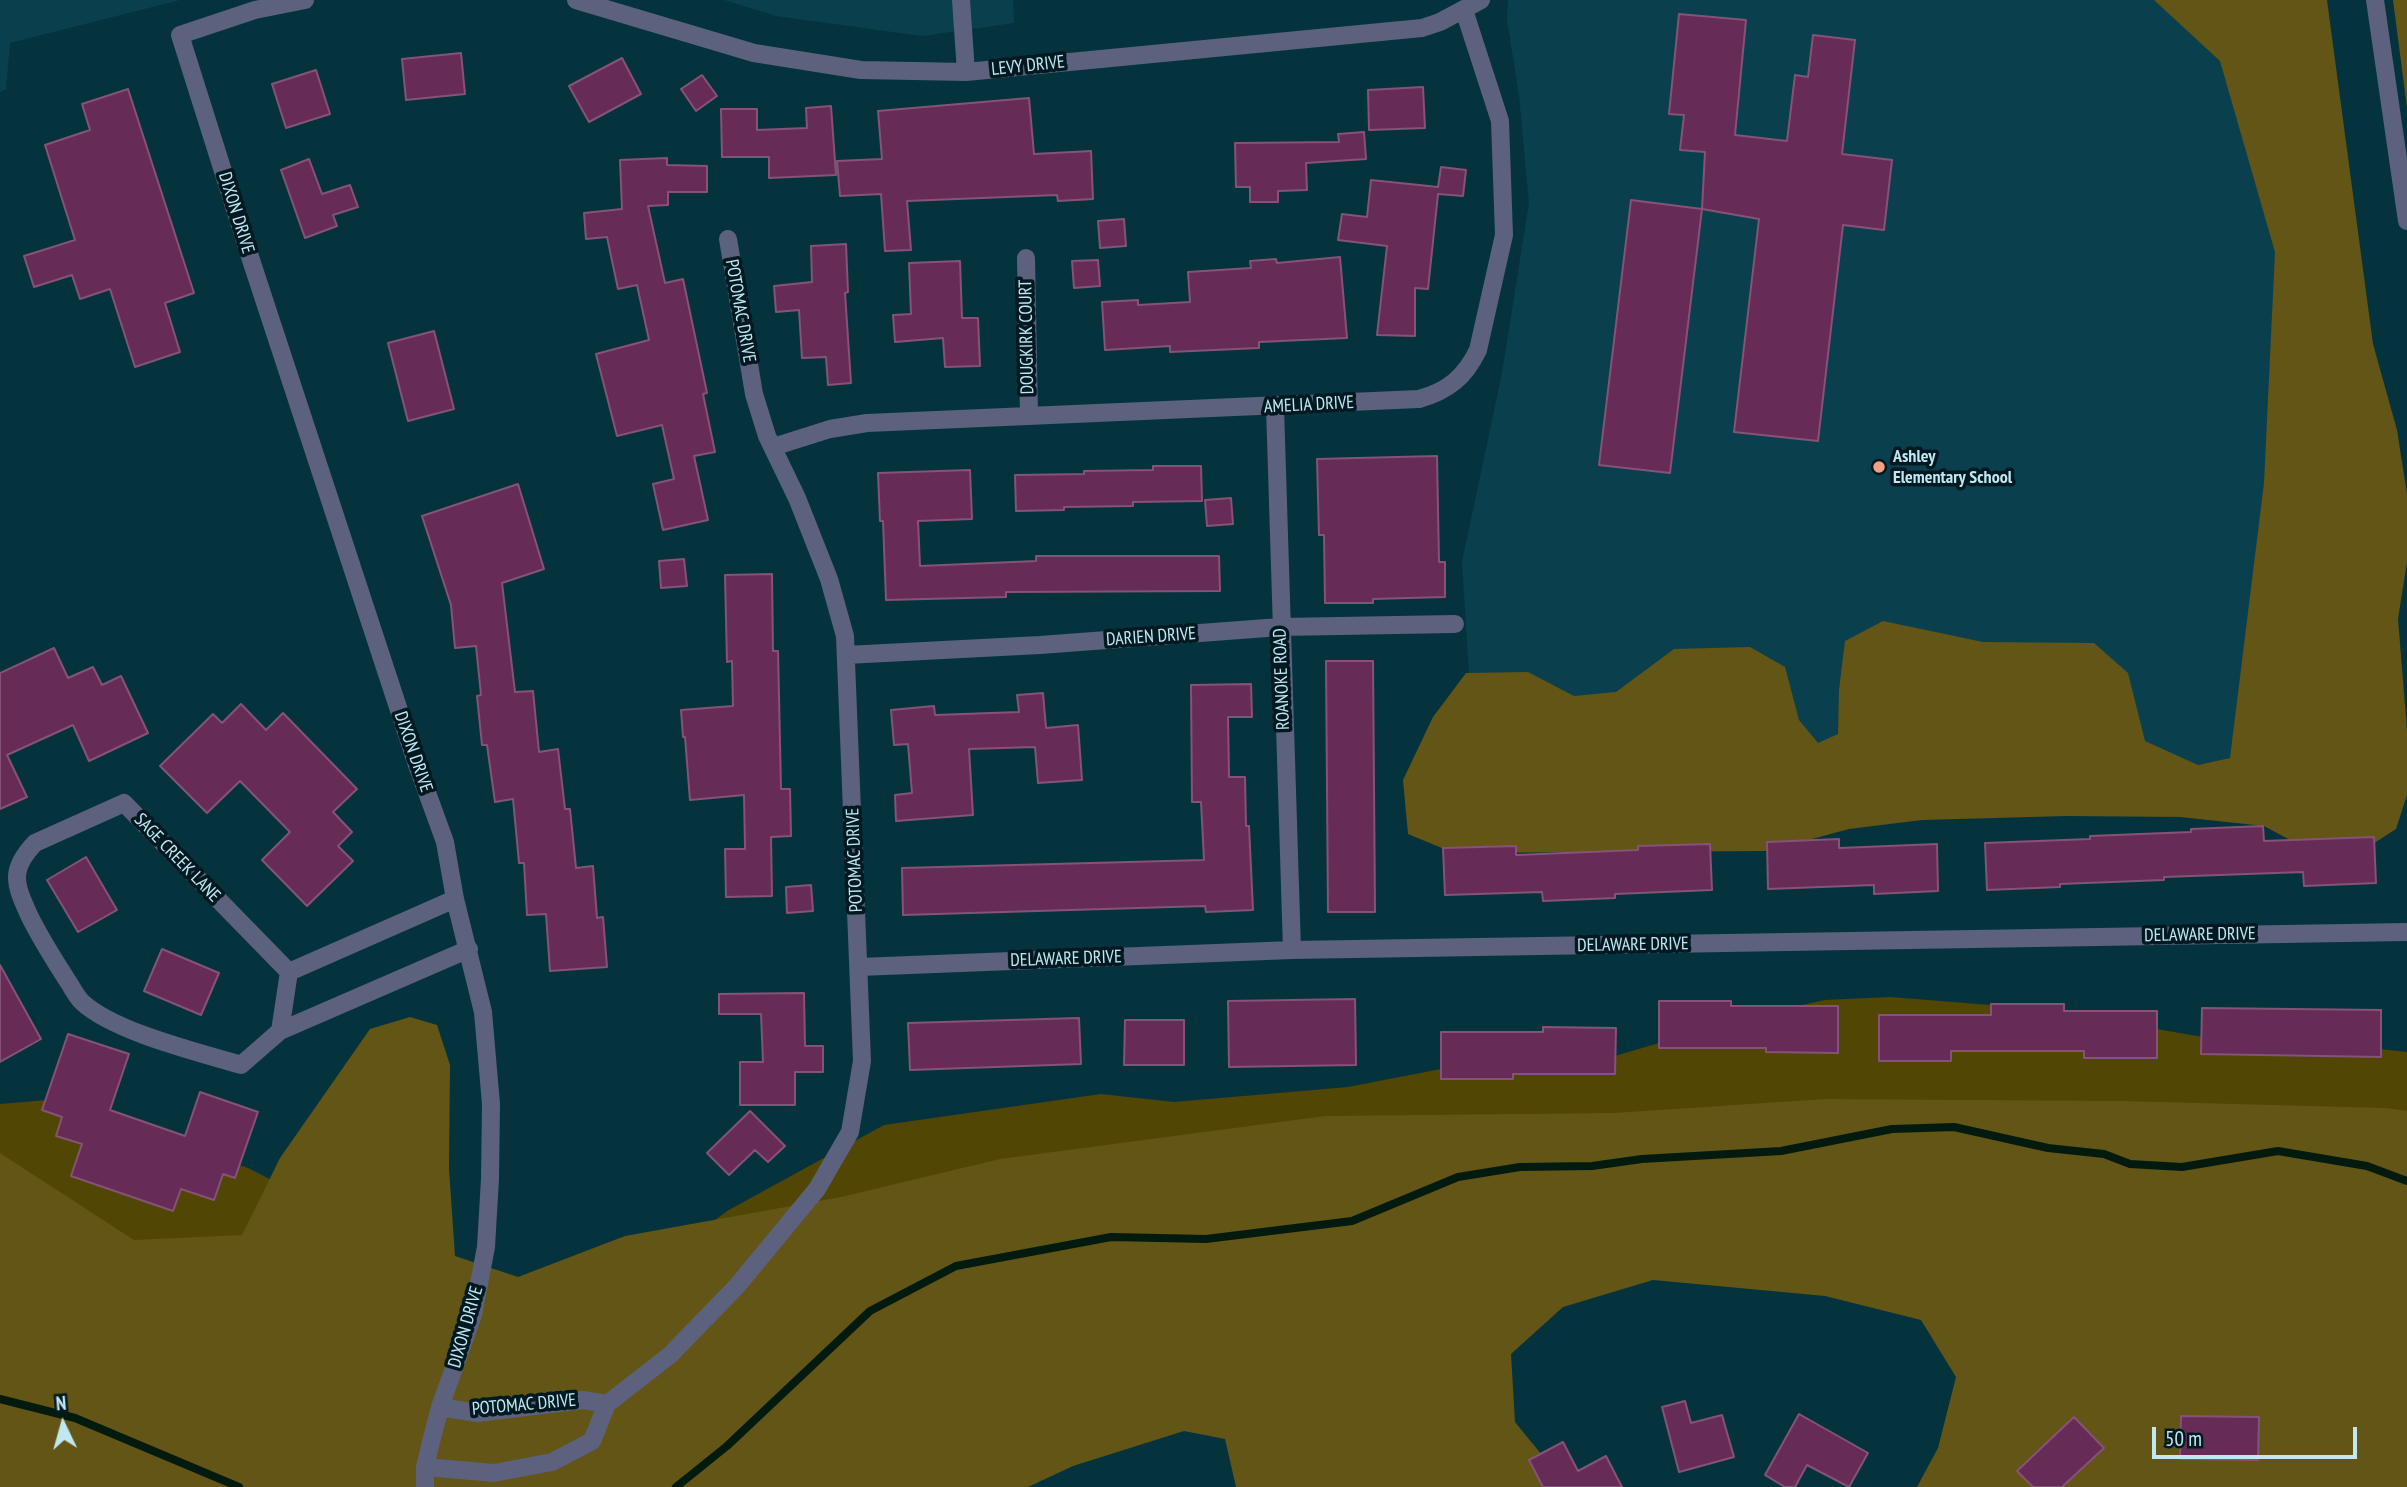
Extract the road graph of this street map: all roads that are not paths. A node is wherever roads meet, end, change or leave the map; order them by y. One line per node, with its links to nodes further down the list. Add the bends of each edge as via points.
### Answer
1 (305, 0): 17 (street, DIXON DRIVE, via 255,9 180,35 445,842)
2 (576, 0): 7 (street, LEVY DRIVE, via 754,53 861,70)
3 (961, 0): 7 (street)
4 (1481, 0): 6 (street, LEVY DRIVE)
5 (2375, 0): 8 (street)
6 (1464, 10): 7 (street, LEVY DRIVE, via 1422,28); 11 (street, AMELIA DRIVE, via 1500,121 1504,235 1478,350 1470,367 1458,381 1419,399)
7 (966, 72)
8 (2407, 221)
9 (728, 239): 13 (street, POTOMAC DRIVE, via 754,394)
10 (1026, 258): 12 (street, DOUGKIRK COURT)
11 (1275, 407): 12 (street, AMELIA DRIVE); 15 (street, ROANOKE ROAD)
12 (1029, 416): 13 (street, AMELIA DRIVE, via 867,423)
13 (773, 447): 16 (street, POTOMAC DRIVE, via 829,579)
14 (1455, 624): 15 (street, DARIEN DRIVE)
15 (1280, 627): 16 (street, DARIEN DRIVE); 20 (street, ROANOKE ROAD)
16 (846, 655): 21 (street, POTOMAC DRIVE)
17 (455, 898): 19 (street, DIXON DRIVE); 22 (street)
18 (2407, 932): 20 (street, DELAWARE DRIVE)
19 (469, 949): 23 (street, SAGE CREEK LANE); 25 (street, DIXON DRIVE, via 483,1012 491,1104 491,1179 486,1247 473,1315)
20 (1292, 950): 21 (street, DELAWARE DRIVE)
21 (859, 967): 24 (street, POTOMAC DRIVE, via 862,1061 850,1132 817,1189 737,1286 670,1354)
22 (289, 972): 23 (street); 23 (street, SAGE CREEK LANE, via 124,803 35,843 19,863 16,886 40,939 82,1002 145,1036 241,1065)
23 (280, 1031)
24 (607, 1404): 25 (street, POTOMAC DRIVE, via 583,1400 477,1413); 26 (street, POTOMAC DRIVE, via 592,1441 552,1462 494,1473)
25 (440, 1406): 26 (street, DIXON DRIVE)
26 (425, 1467): 27 (street, DIXON DRIVE)
27 (425, 1487)

